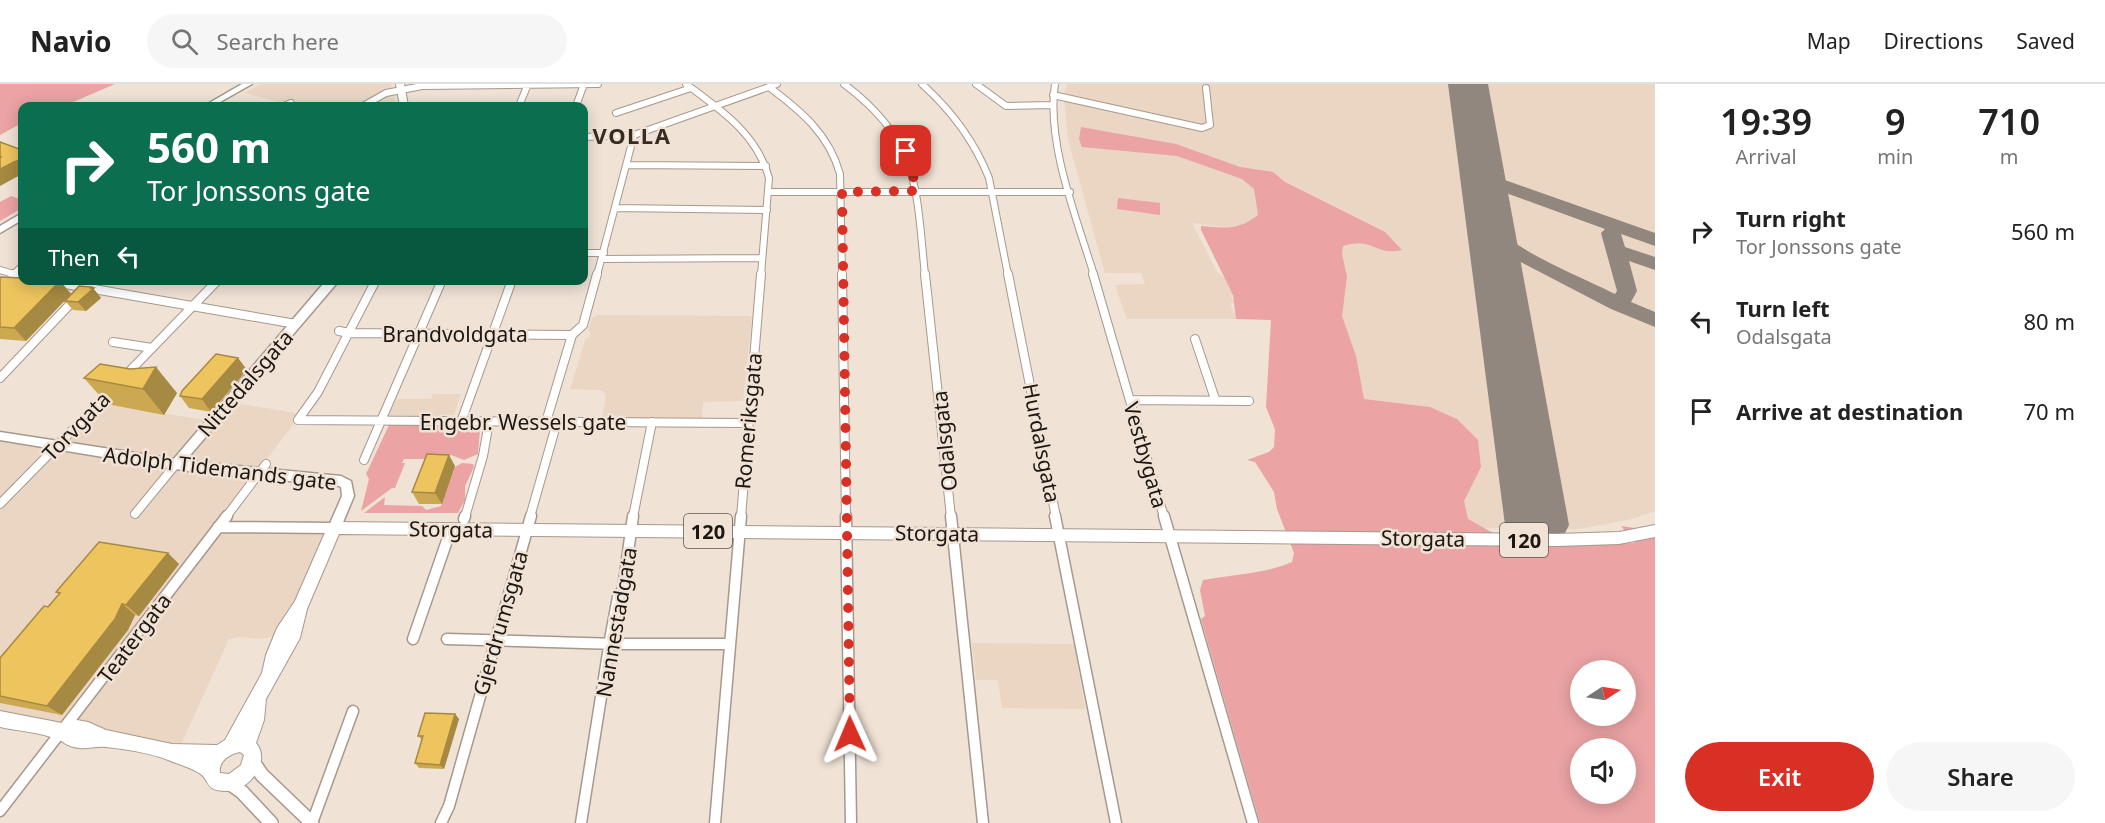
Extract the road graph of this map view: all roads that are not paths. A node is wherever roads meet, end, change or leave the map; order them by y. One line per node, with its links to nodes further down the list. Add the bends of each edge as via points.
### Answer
1 (248, 84): 16 (main road)
2 (255, 84): 17 (main road)
3 (528, 84): 10 (street); 12 (street); 20 (street)
4 (598, 84): 10 (street)
5 (777, 84): 13 (street)
6 (844, 84): 30 (street, Odalsgata, via 877,110 895,132 909,158)
7 (922, 84): 32 (street, Hurdalsgata, via 964,127 982,159)
8 (976, 84): 22 (street, via 1006,106)
9 (1055, 84): 15 (street, Vestbygata)
10 (584, 85): 21 (street)
11 (688, 86): 23 (street, Romeriksgata); 24 (street, Romeriksgata)
12 (403, 87): 18 (street); 19 (street)
13 (768, 87): 23 (street); 29 (street, via 809,118 825,136 839,165)
14 (1206, 88): 15 (street, via 1210,125 1202,128)
15 (1053, 95): 22 (street, Vestbygata)
16 (215, 102)
17 (223, 102)
18 (370, 102)
19 (404, 102)
20 (521, 102)
21 (578, 102)
22 (1053, 105): 33 (street, Vestbygata, via 1056,140)
23 (714, 106): 25 (street); 28 (street, Romeriksgata, via 756,144)
24 (616, 113)
25 (634, 135): 26 (street); 27 (street)
26 (588, 137)
27 (628, 165): 28 (street); 34 (street)
28 (766, 166): 31 (street, Romeriksgata)
29 (842, 191): 30 (street); 31 (street); 89 (street)
30 (916, 191): 32 (street); 90 (street, Odalsgata)
31 (768, 192): 35 (street, Romeriksgata)
32 (992, 192): 33 (street); 91 (street, Hurdalsgata)
33 (1070, 192): 65 (street, Vestbygata)
34 (616, 208): 35 (street); 39 (street)
35 (767, 210): 40 (street, Romeriksgata)
36 (18, 218): 37 (main road)
37 (2, 228)
38 (588, 254): 39 (street)
39 (603, 256): 40 (street); 59 (street, via 583,326)
40 (762, 258): 73 (street, Romeriksgata)
41 (0, 270): 43 (street)
42 (18, 270): 43 (street)
43 (13, 276): 44 (street)
44 (18, 277)
45 (70, 285): 52 (street)
46 (89, 285): 52 (street)
47 (213, 285): 53 (street, Torvgata)
48 (329, 285): 54 (street, Nittedalsgata)
49 (373, 285): 56 (street)
50 (440, 285): 57 (street)
51 (510, 285): 58 (street)
52 (87, 288): 53 (street); 63 (street)
53 (190, 309): 54 (street); 62 (street, Torvgata)
54 (296, 324): 77 (street, Nittedalsgata)
55 (339, 331): 56 (street, Brandvoldgata)
56 (349, 333): 57 (street, Brandvoldgata); 67 (street, Engebr. Wessels gate, via 318,392 298,420)
57 (418, 334): 58 (street, Brandvoldgata); 67 (street)
58 (493, 334): 59 (street, Brandvoldgata); 68 (street)
59 (572, 334): 70 (street)
60 (1195, 339): 64 (street)
61 (113, 342): 62 (street)
62 (152, 348): 75 (street, Torvgata)
63 (0, 378)
64 (1215, 399): 65 (street); 66 (street)
65 (1130, 400): 92 (street, Vestbygata)
66 (1249, 401)
67 (381, 421): 68 (street, Engebr. Wessels gate); 76 (street)
68 (461, 422): 69 (street, Engebr. Wessels gate)
69 (489, 422): 70 (street, Engebr. Wessels gate); 81 (street)
70 (546, 422): 72 (street, Engebr. Wessels gate)
71 (652, 422): 72 (street, Engebr. Wessels gate); 73 (street, Engebr. Wessels gate); 86 (street, Nannestadgata)
72 (557, 423): 85 (street, Gjerdrumsgata)
73 (747, 423): 87 (street, Romeriksgata)
74 (0, 436): 75 (main road, Adolph Tidemands gate)
75 (58, 446): 77 (main road, Adolph Tidemands gate); 79 (street, Torvgata)
76 (364, 460)
77 (176, 464): 78 (main road, Adolph Tidemands gate); 80 (street, Nittedalsgata)
78 (262, 468): 82 (street, Teatergata); 83 (main road, Adolph Tidemands gate, via 344,482 349,493)
79 (0, 504)
80 (135, 514)
81 (464, 519)
82 (218, 527): 83 (street, Storgata); 100 (street, Teatergata)
83 (334, 528): 84 (main road, Storgata / 120); 101 (main road, Adolph Tidemands gate, via 285,654 270,676 256,720)
84 (451, 529): 85 (main road, Storgata / 120); 93 (street)
85 (526, 530): 86 (main road, Storgata / 120); 95 (street, Gjerdrumsgata)
86 (632, 531): 87 (main road, Storgata / 120); 96 (street, Nannestadgata)
87 (739, 531): 89 (main road, Storgata / 120); 97 (street, Romeriksgata)
88 (1655, 531): 92 (main road, Storgata / 120, via 1576,540)
89 (846, 532): 90 (main road, Storgata / 120); 111 (street)
90 (953, 534): 91 (main road, Storgata / 120); 112 (street, Odalsgata)
91 (1060, 535): 92 (main road, Storgata / 120); 113 (street, Hurdalsgata)
92 (1169, 536): 114 (street, Vestbygata)
93 (413, 639)
94 (447, 639): 95 (street)
95 (495, 640): 96 (street); 108 (street, Gjerdrumsgata)
96 (611, 644): 97 (street); 109 (street, Nannestadgata)
97 (729, 644): 110 (street, Romeriksgata)
98 (353, 711): 107 (street)
99 (0, 719): 100 (main road)
100 (62, 731): 102 (main road, via 74,740 105,738); 105 (street, Teatergata)
101 (238, 751): 102 (main road); 103 (main road, Adolph Tidemands gate); 104 (main road, via 244,775); 107 (street)
102 (172, 752): 103 (main road)
103 (210, 769): 104 (main road, via 215,781)
104 (229, 783): 106 (street)
105 (0, 811)
106 (271, 823)
107 (312, 823)
108 (441, 823)
109 (581, 823)
110 (715, 823)
111 (851, 823)
112 (983, 823)
113 (1116, 823)
114 (1253, 823)

